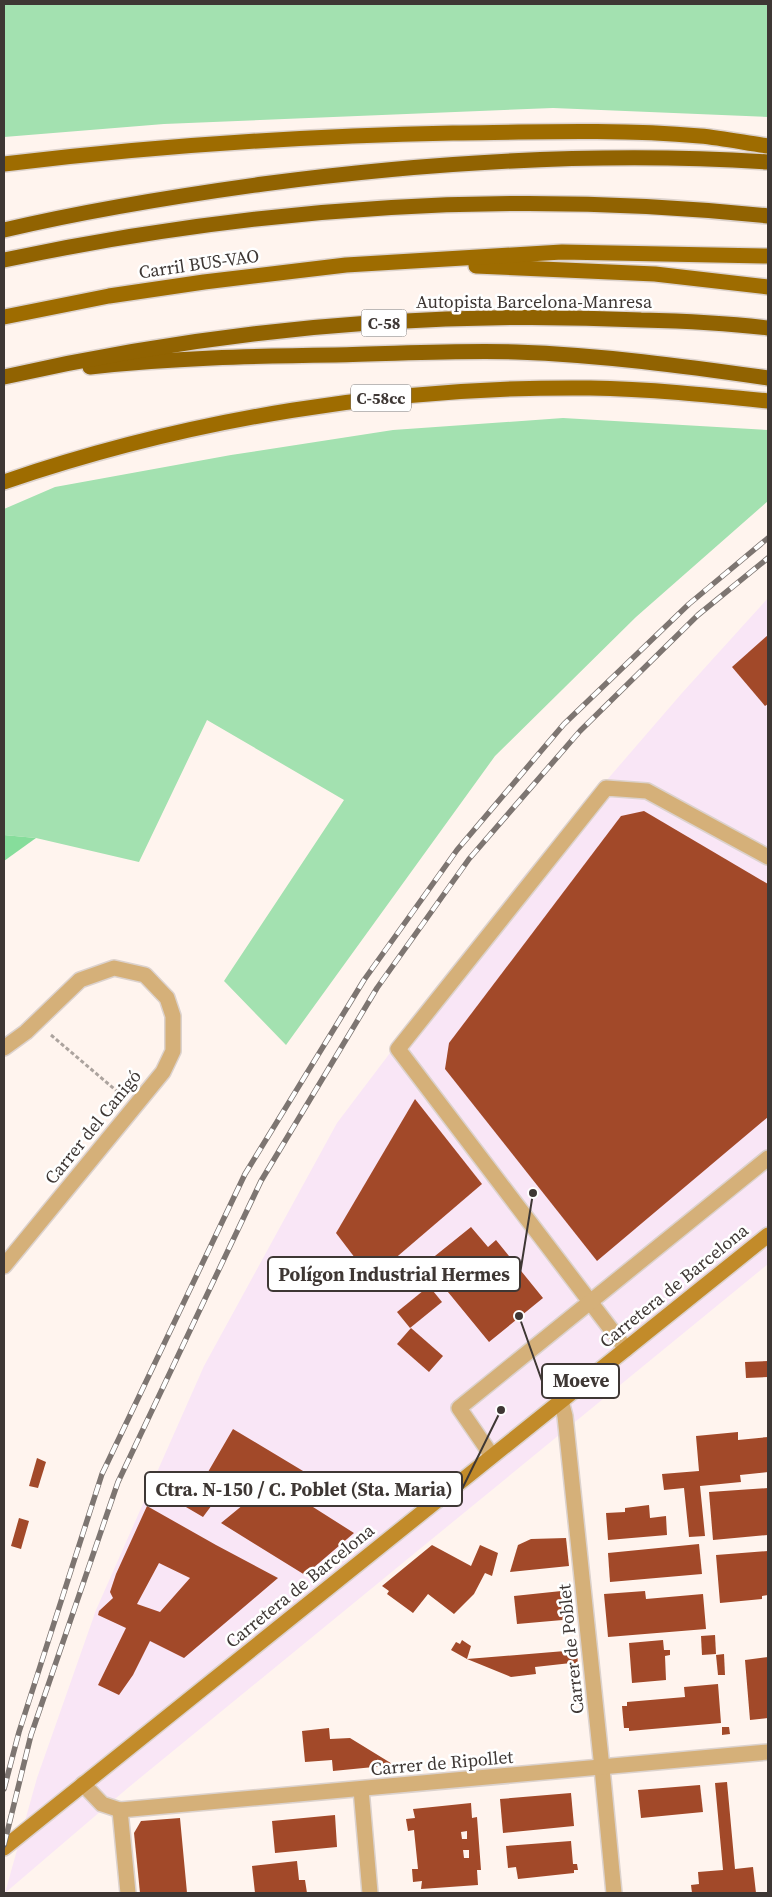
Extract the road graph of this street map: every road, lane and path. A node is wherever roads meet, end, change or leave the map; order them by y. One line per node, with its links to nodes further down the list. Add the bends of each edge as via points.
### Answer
1 (768, 146): 3 (highway, via 700,136 640,134 387,134 161,147)
2 (768, 162): 5 (highway, via 568,158 354,172 205,192 62,216)
3 (4, 164)
4 (768, 216): 7 (highway, via 694,209 553,203 342,210 141,235)
5 (4, 230)
6 (768, 256): 8 (highway, via 562,252)
7 (4, 260)
8 (400, 262): 9 (highway, via 655,274); 10 (highway, Carril BUS-VAO, via 204,282 109,296)
9 (768, 287)
10 (4, 317)
11 (768, 328): 12 (highway, Autopista Barcelona-Manresa / C-58, via 566,317 407,321 199,340 127,351)
12 (4, 377): 13 (highway, via 167,360 517,352 626,358)
13 (768, 378)
14 (768, 401): 15 (highway, C-58cc, via 590,388 513,389 385,398 261,416 172,434 97,452)
15 (4, 482)
16 (768, 857): 23 (street, via 646,791 606,788 398,1049)
17 (35, 1022): 18 (street); 19 (path); 19 (street, Carrer del Canigó, via 80,980 114,968 145,975 166,998 173,1016 173,1050 163,1072)
18 (4, 1048)
19 (134, 1106): 22 (street, Carrer del Canigó)
20 (768, 1158): 23 (street)
21 (768, 1235): 24 (main road, Carretera de Barcelona)
22 (4, 1266)
23 (591, 1302): 24 (street); 26 (street, via 460,1408)
24 (626, 1348): 25 (main road, Carretera de Barcelona)
25 (561, 1401): 26 (main road, Carretera de Barcelona); 28 (street, Carrer de Poblet)
26 (492, 1456): 29 (main road, Carretera de Barcelona)
27 (768, 1752): 28 (street, Carrer de Ripollet)
28 (602, 1768): 30 (street, Carrer de Ripollet); 35 (street, Carrer de Poblet)
29 (83, 1784): 31 (street, via 102,1804); 32 (main road, Carretera de Barcelona)
30 (361, 1789): 31 (street, Carrer de Ripollet); 34 (street)
31 (120, 1810): 33 (street)
32 (4, 1848)
33 (128, 1893)
34 (370, 1893)
35 (614, 1893)

